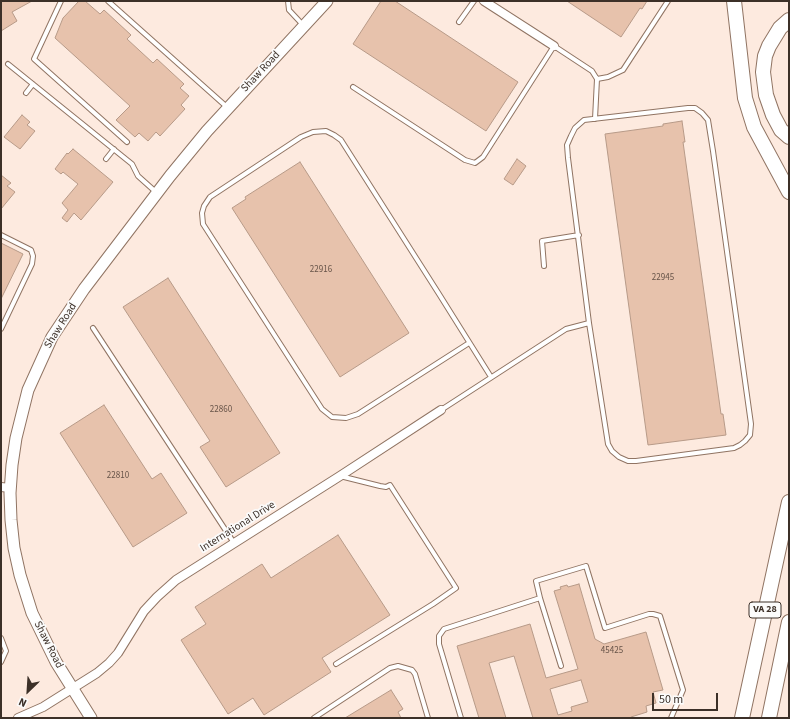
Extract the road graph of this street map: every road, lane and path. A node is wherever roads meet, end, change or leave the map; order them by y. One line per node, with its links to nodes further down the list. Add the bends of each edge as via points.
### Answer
1 (61, 1): 21 (lane, via 34,60)
2 (108, 1): 18 (lane)
3 (288, 1): 11 (lane, via 289,10)
4 (327, 1): 11 (main road, Shaw Road)
5 (474, 1): 10 (lane)
6 (484, 1): 12 (street)
7 (668, 1): 14 (lane, via 623,70)
8 (734, 1): 24 (highway, via 745,98 754,127)
9 (789, 20): 20 (highway, via 780,28 769,46 763,72 766,95 773,115 781,130)
10 (459, 22)
11 (304, 26): 18 (main road, Shaw Road)
12 (554, 46): 14 (lane, via 592,71); 16 (lane, via 483,157 475,163 465,160)
13 (8, 64): 15 (lane)
14 (597, 79): 19 (lane)
15 (33, 84): 17 (lane); 22 (lane)
16 (353, 87)
17 (26, 93)
18 (228, 108): 25 (main road, Shaw Road)
19 (595, 119): 27 (lane, via 584,120 576,128 567,146); 29 (lane, via 695,108 708,120 751,424 750,435 740,446 734,448 636,461 620,457 608,444)
20 (789, 137)
21 (126, 142)
22 (114, 149): 23 (lane); 25 (lane, via 132,164 138,176)
23 (106, 159)
24 (789, 192)
25 (157, 193): 36 (main road, Shaw Road, via 84,289 52,337 28,390 20,416)
26 (1, 235): 31 (lane, via 30,250 33,256 32,264)
27 (579, 235): 28 (lane, via 542,241); 29 (lane)
28 (544, 266)
29 (589, 323): 33 (lane, via 566,329)
30 (92, 328): 38 (lane)
31 (1, 329)
32 (469, 343): 32 (lane, via 341,140 326,131 313,132 301,137 210,197 204,206 203,224 322,409 332,417 346,418 358,414); 33 (lane)
33 (491, 377): 34 (lane)
34 (441, 410): 35 (street, International Drive)
35 (340, 476): 38 (street, International Drive); 43 (lane, via 380,486 390,485 456,588)
36 (6, 488): 45 (main road, Shaw Road, via 14,548 28,604 56,662)
37 (789, 502): 52 (highway, VA 28)
38 (234, 543): 45 (street, International Drive, via 167,587 144,611 109,663)
39 (540, 598): 44 (lane); 50 (lane, via 447,627 440,633 438,640); 51 (lane, via 536,581 586,566 605,628 649,614 660,616 682,690)
40 (789, 622): 53 (highway, VA 28)
41 (1, 638): 42 (lane, via 6,651)
42 (1, 662)
43 (336, 664)
44 (561, 666)
45 (72, 688): 46 (street, International Drive, via 43,707); 47 (main road, Shaw Road)
46 (18, 718)
47 (91, 718)
48 (314, 718): 49 (lane, via 390,668 398,666 412,670 415,674)
49 (428, 718)
50 (461, 718)
51 (671, 718)
52 (742, 718)
53 (769, 718)

